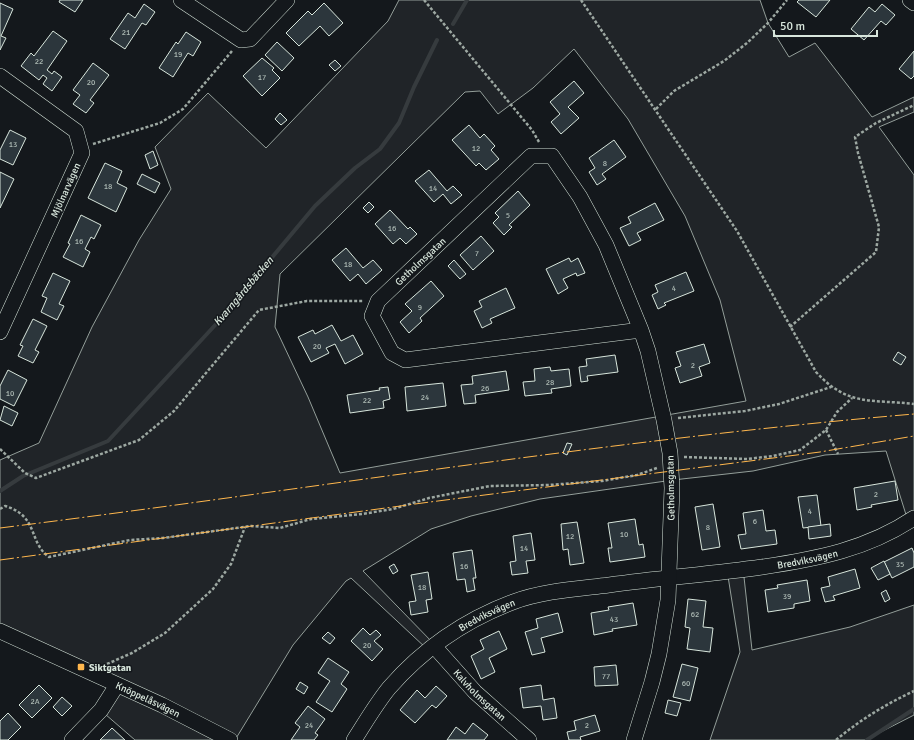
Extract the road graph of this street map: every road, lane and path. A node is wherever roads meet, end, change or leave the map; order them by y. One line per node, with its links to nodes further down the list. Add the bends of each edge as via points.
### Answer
1 (181, 0): 8 (street)
2 (287, 0): 8 (street, via 250,39)
3 (424, 0): 13 (path, via 532,130)
4 (581, 0): 11 (path)
5 (787, 0): 11 (path, via 747,43 724,61 674,91)
6 (910, 0): 7 (street)
7 (914, 3)
8 (241, 40): 12 (path, via 183,109 160,123 87,146)
9 (0, 76): 12 (street, Mjölnarvägen, via 76,131)
10 (914, 105): 15 (path, via 876,122 855,137 879,227 876,252)
11 (656, 109): 15 (path, via 737,231)
12 (82, 153): 17 (street, Mjölnarvägen)
13 (543, 156): 14 (street, Getholmsgatan, via 531,156); 16 (street, Getholmsgatan, via 552,156 580,197 606,245)
14 (378, 301): 16 (street, via 372,316 392,353 406,360); 23 (path, via 307,301 259,310 174,411 139,440 36,478 24,472)
15 (790, 327): 18 (path, via 816,372)
16 (641, 330): 21 (street, Getholmsgatan)
17 (0, 332)
18 (831, 387): 19 (path); 21 (path, via 779,404 745,411)
19 (852, 398): 20 (path); 22 (path, via 837,412)
20 (914, 404)
21 (664, 420): 25 (street, Getholmsgatan)
22 (826, 430): 24 (path); 25 (path, via 800,450 773,456 747,459 685,457)
23 (0, 449)
24 (838, 454)
25 (671, 464): 28 (path, via 637,475 602,481 490,486 429,498 393,509 311,519 280,528); 29 (street, Getholmsgatan)
26 (0, 509): 28 (path, via 5,506 14,509 28,521 34,530 37,543 49,556 130,540 177,537)
27 (914, 518): 29 (street, Bredviksvägen, via 878,538 824,557)
28 (245, 526): 32 (path, via 230,564 212,589 165,632 132,653)
29 (669, 578): 31 (street, Bredviksvägen, via 556,591 536,596 472,620); 39 (street, via 659,654)
30 (0, 631): 33 (street, Knöppelåsvägen)
31 (434, 646): 37 (street, Bredviksvägen, via 388,689); 38 (street, Kalvholmsgatan, via 475,692)
32 (101, 667)
33 (118, 685): 35 (street, via 102,710); 36 (street, Knöppelåsvägen)
34 (914, 691): 40 (path, via 856,724)
35 (72, 740)
36 (230, 740)
37 (354, 740)
38 (529, 740)
39 (634, 740)
40 (836, 740)

